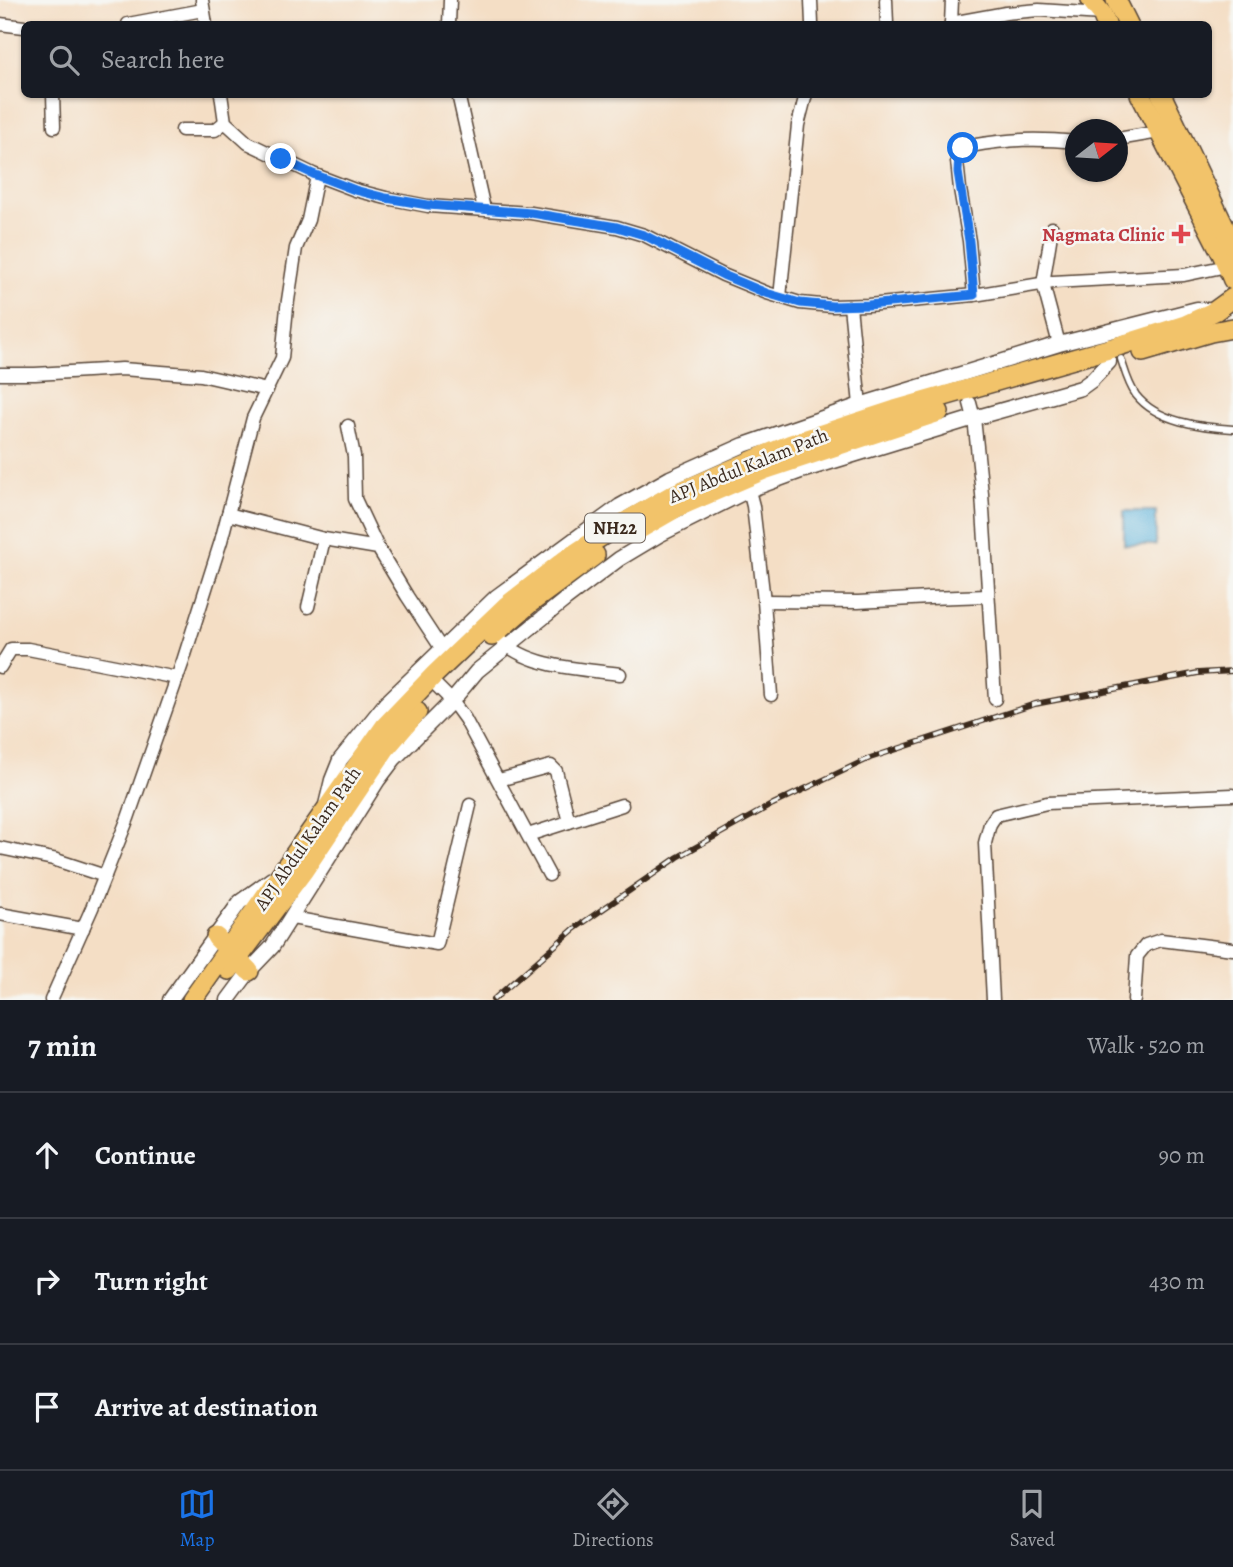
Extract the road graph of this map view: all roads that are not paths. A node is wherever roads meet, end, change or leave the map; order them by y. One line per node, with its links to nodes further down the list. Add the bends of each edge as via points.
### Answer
1 (450, 0): 9 (street)
2 (811, 0): 10 (street)
3 (886, 0): 11 (street)
4 (952, 0): 12 (street)
5 (203, 5): 8 (street)
6 (1006, 7): 7 (street); 13 (street)
7 (1104, 9): 14 (highway)
8 (140, 21)
9 (449, 21)
10 (812, 21)
11 (887, 21)
12 (951, 21)
13 (961, 21)
14 (1123, 21)
15 (0, 24): 16 (street)
16 (21, 27)
17 (53, 98): 24 (street)
18 (222, 98): 23 (street)
19 (459, 98): 30 (street)
20 (805, 98): 36 (street)
21 (1141, 98): 26 (highway)
22 (1163, 98): 32 (highway)
23 (225, 122): 25 (street, via 215,130); 29 (street, via 248,143)
24 (54, 127)
25 (182, 130)
26 (1159, 132): 27 (street); 33 (highway)
27 (1128, 137)
28 (1065, 141): 35 (street, via 1018,139 970,146 959,153)
29 (317, 176): 30 (street, via 386,198); 45 (street, via 309,220 296,248 282,358)
30 (484, 209): 36 (street, via 572,218 644,235 723,275)
31 (1052, 228): 34 (street)
32 (1233, 245)
33 (1230, 273): 34 (street)
34 (1043, 284): 35 (street); 41 (street)
35 (974, 295): 38 (street)
36 (780, 297): 38 (street)
37 (1233, 298): 39 (highway, NH22)
38 (850, 306): 47 (street)
39 (1215, 311): 41 (street, NH22, via 1198,309); 44 (highway, APJ Abdul Kalam Path / NH22, via 1157,334)
40 (1233, 328): 42 (highway, APJ Abdul Kalam Path / NH22)
41 (1059, 344): 44 (street, NH22)
42 (1115, 360): 46 (highway, APJ Abdul Kalam Path / NH22); 49 (lane, via 1145,405 1180,421)
43 (0, 374): 45 (street, via 122,369 201,375)
44 (986, 376): 47 (highway, APJ Abdul Kalam Path / NH22, via 895,411)
45 (267, 390): 51 (street, via 253,418)
46 (972, 410): 50 (highway, APJ Abdul Kalam Path / NH22, via 884,429 774,466); 54 (street)
47 (862, 413): 50 (highway, APJ Abdul Kalam Path / NH22)
48 (348, 426): 53 (street, via 355,499)
49 (1233, 429)
50 (747, 468): 55 (street); 57 (highway, APJ Abdul Kalam Path / NH22, via 678,507 658,527 590,558 530,603); 58 (highway, APJ Abdul Kalam Path / NH22, via 672,495 611,530)
51 (228, 514): 52 (street); 61 (street)
52 (324, 539): 53 (street); 56 (street)
53 (378, 548): 58 (street)
54 (988, 596): 55 (street, via 858,603); 64 (street)
55 (764, 601): 63 (street)
56 (308, 607)
57 (501, 640): 60 (street, via 527,658); 62 (highway, APJ Abdul Kalam Path / NH22, via 475,652)
58 (445, 654): 62 (highway, APJ Abdul Kalam Path / NH22); 70 (street, NH22, via 386,702 340,760)
59 (0, 667): 61 (street, via 11,649 28,649)
60 (620, 674)
61 (177, 678): 75 (street)
62 (440, 689): 65 (street, via 465,719); 66 (highway, APJ Abdul Kalam Path / NH22, via 386,748); 70 (highway, APJ Abdul Kalam Path / NH22, via 385,726)
63 (771, 695)
64 (995, 699)
65 (499, 780): 71 (street, via 551,765); 72 (street)
66 (362, 793): 76 (highway, APJ Abdul Kalam Path / NH22); 78 (street, NH22)
67 (1233, 795): 87 (street, via 1046,803 996,815 985,843)
68 (470, 805): 78 (street, via 437,944)
69 (622, 805): 71 (street)
70 (324, 814): 76 (highway, APJ Abdul Kalam Path / NH22)
71 (569, 822): 72 (street)
72 (528, 835): 74 (street)
73 (0, 848): 75 (street)
74 (549, 875)
75 (105, 876): 79 (street)
76 (283, 881): 81 (highway, APJ Abdul Kalam Path / NH22); 81 (street, NH22, via 240,902)
77 (0, 915): 79 (street)
78 (292, 918): 81 (street, NH22, via 272,947)
79 (83, 929): 82 (street)
80 (1233, 949): 88 (street, via 1161,940 1146,945 1137,956)
81 (233, 954): 83 (street, NH22); 84 (highway, APJ Abdul Kalam Path / NH22); 85 (highway, APJ Abdul Kalam Path / NH22); 86 (street, NH22)
82 (51, 1000)
83 (170, 1000)
84 (192, 1000)
85 (209, 1000)
86 (228, 1000)
87 (993, 1000)
88 (1134, 1000)

